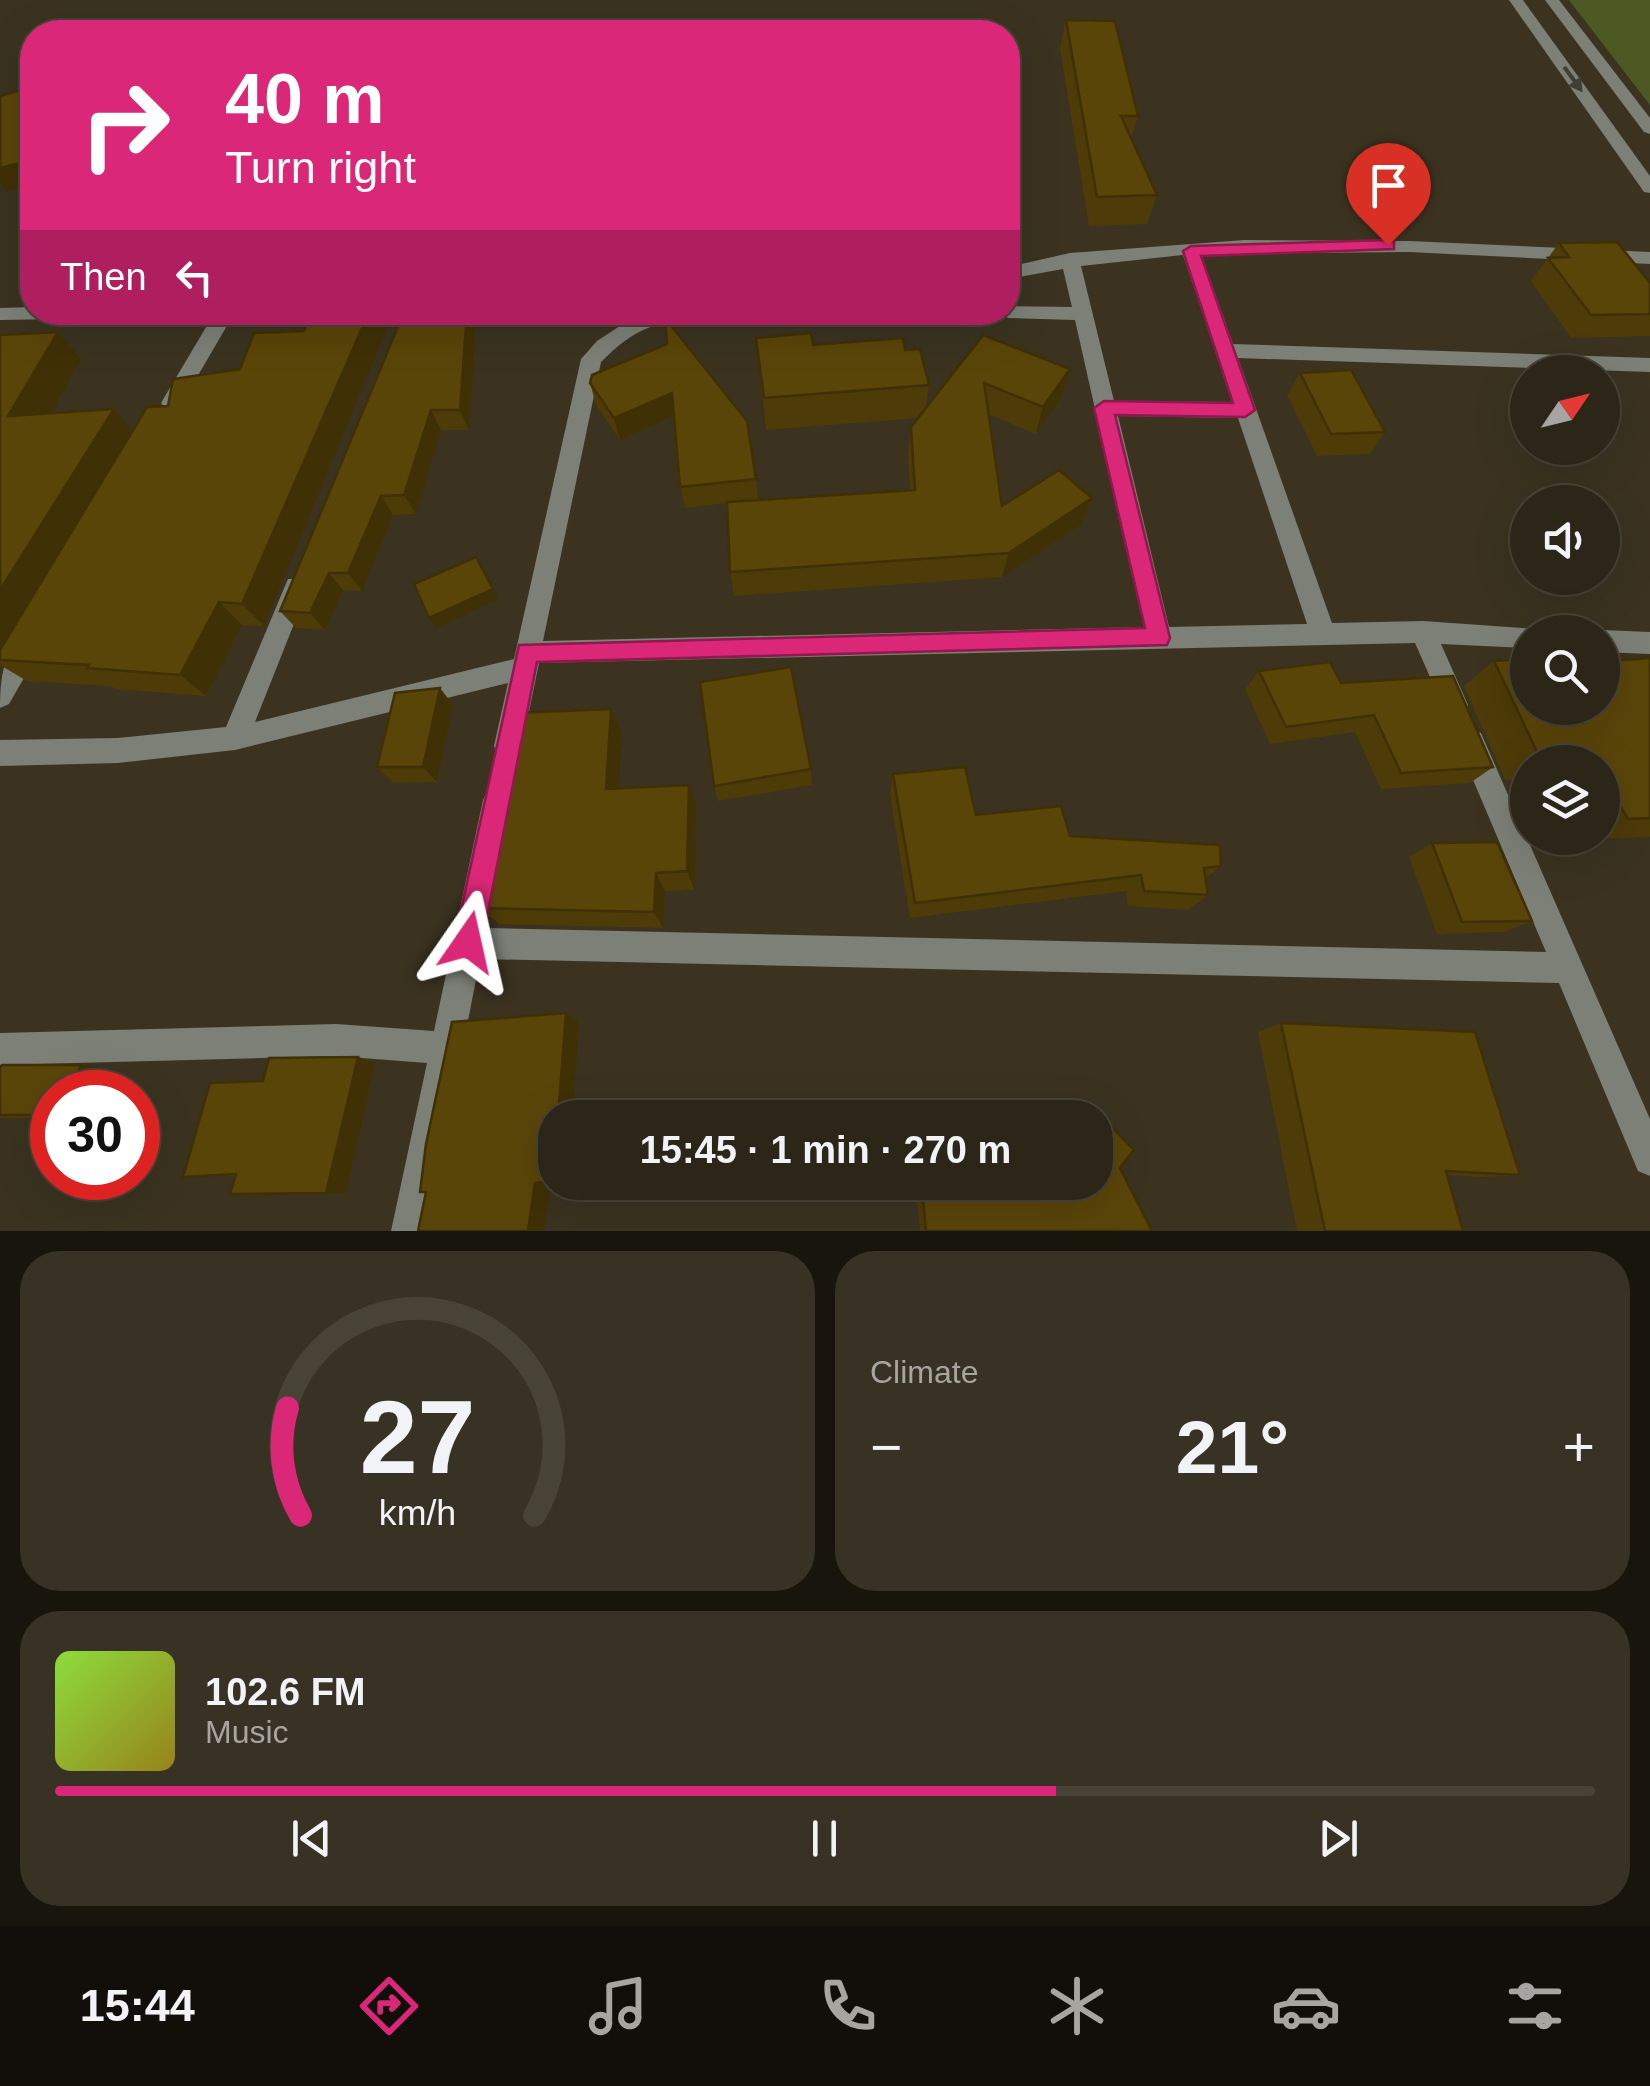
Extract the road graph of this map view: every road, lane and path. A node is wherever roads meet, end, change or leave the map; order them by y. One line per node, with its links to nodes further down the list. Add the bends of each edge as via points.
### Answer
1 (1516, 0): 4 (street, one-way to 4)
2 (1552, 0): 3 (street)
3 (1650, 129)
4 (1650, 188)
5 (1191, 251): 6 (street, via 1388,245); 7 (street); 15 (street)
6 (1650, 258)
7 (1070, 259): 8 (street); 11 (street)
8 (1020, 270)
9 (1020, 312): 11 (street)
10 (10, 314): 14 (street)
11 (1082, 314): 17 (street)
12 (217, 325): 19 (street)
13 (636, 325): 28 (street, via 615,334 591,359)
14 (0, 342)
15 (1224, 351): 16 (street); 18 (street)
16 (1650, 364)
17 (1104, 408): 18 (street); 25 (street)
18 (1245, 410): 23 (street)
19 (156, 429)
20 (303, 572): 30 (street)
21 (39, 629): 29 (street)
22 (1423, 632): 23 (street); 24 (street); 33 (street)
23 (1323, 634): 25 (street)
24 (1510, 636)
25 (1159, 638): 28 (street)
26 (1620, 642): 27 (street)
27 (1650, 643)
28 (526, 660): 30 (street); 32 (street)
29 (0, 696)
30 (236, 738): 31 (street, via 97,754)
31 (0, 753)
32 (468, 942): 33 (street); 34 (street)
33 (1569, 968): 36 (street)
34 (446, 1048): 35 (street, via 336,1040); 37 (street)
35 (0, 1049)
36 (1650, 1160)
37 (409, 1231)

